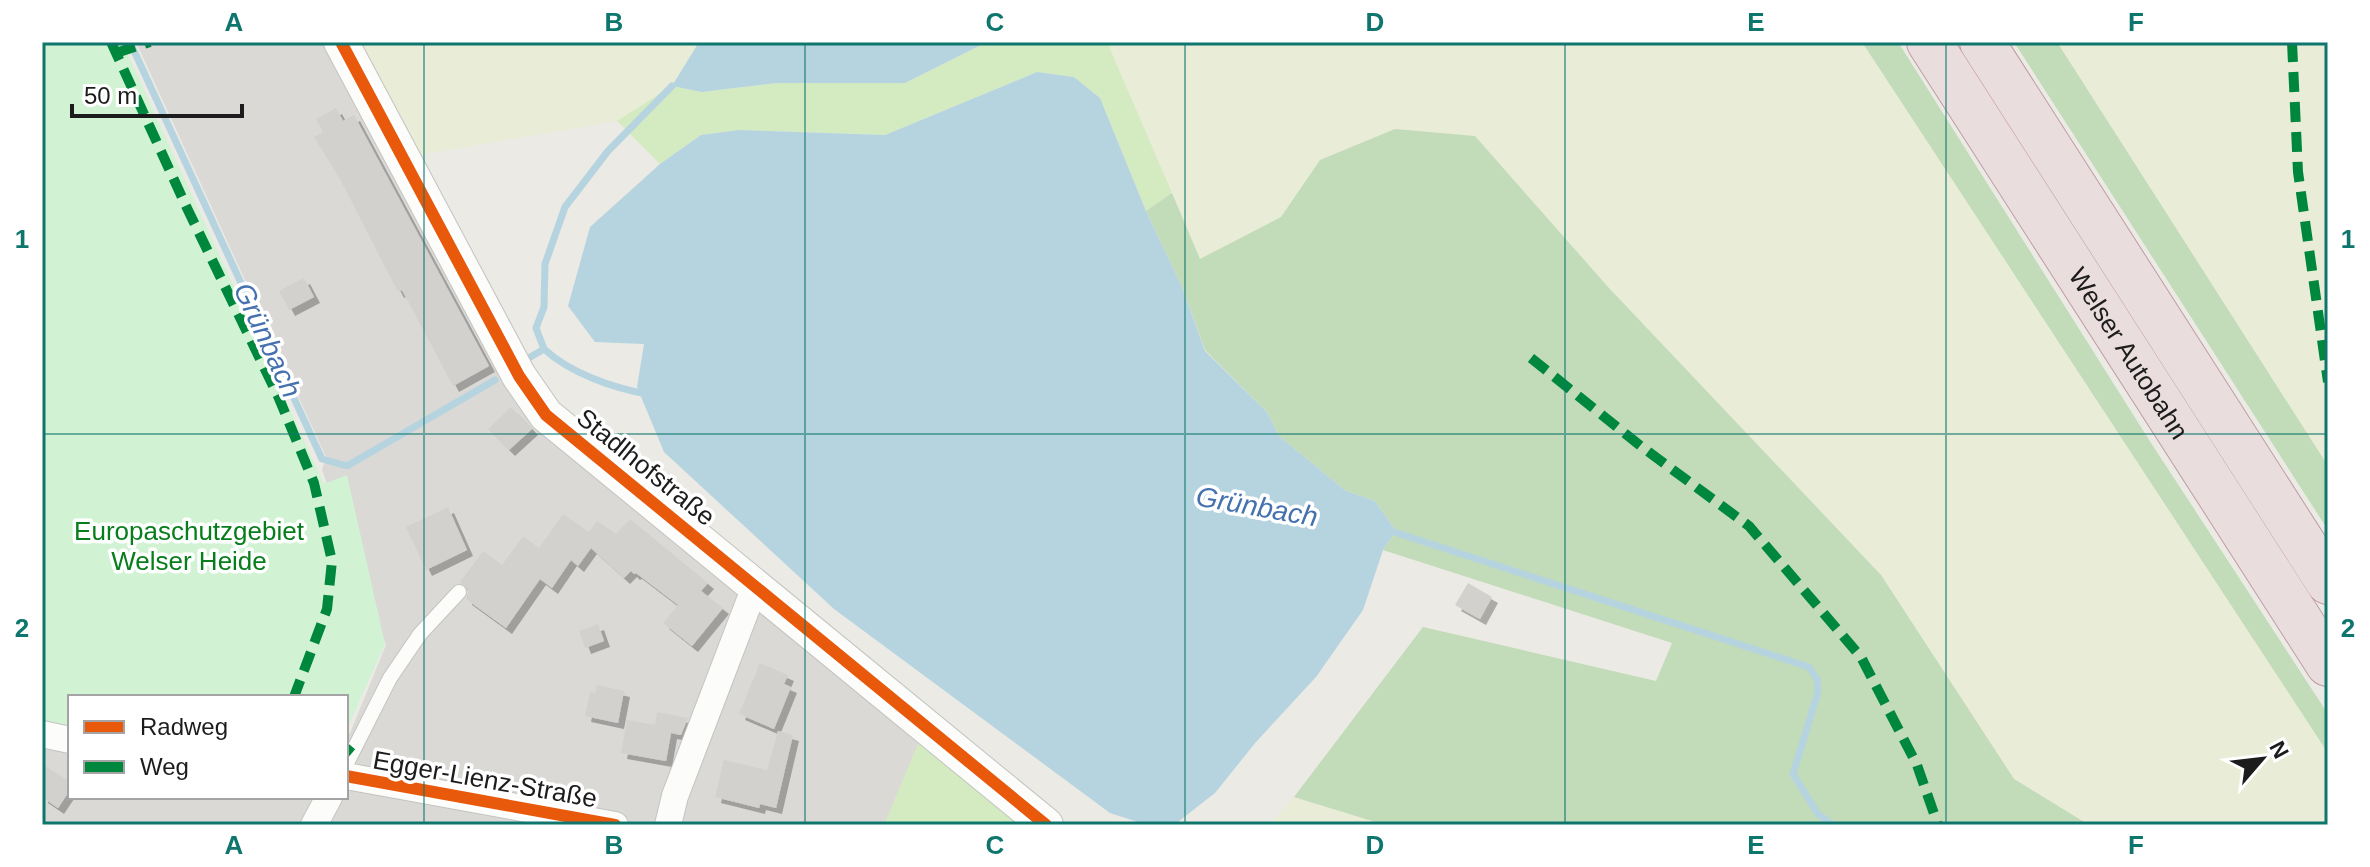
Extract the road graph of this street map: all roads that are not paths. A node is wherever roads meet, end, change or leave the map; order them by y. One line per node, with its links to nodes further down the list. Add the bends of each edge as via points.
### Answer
1 (341, 42): 5 (street, Stadlhofstraße, via 515,368 546,415)
2 (1929, 42): 7 (highway, Welser Autobahn)
3 (1982, 42): 4 (highway, Welser Autobahn)
4 (2328, 582)
5 (756, 584): 16 (street); 17 (street, Stadlhofstraße)
6 (459, 592): 10 (lane, via 420,634 390,678)
7 (2328, 664)
8 (42, 734): 9 (street)
9 (68, 740)
10 (348, 761)
11 (348, 777): 13 (street, Egger-Lienz-Straße)
12 (328, 799): 14 (street)
13 (501, 815): 15 (street, Egger-Lienz-Straße)
14 (314, 825)
15 (615, 825)
16 (668, 825)
17 (1046, 825)

